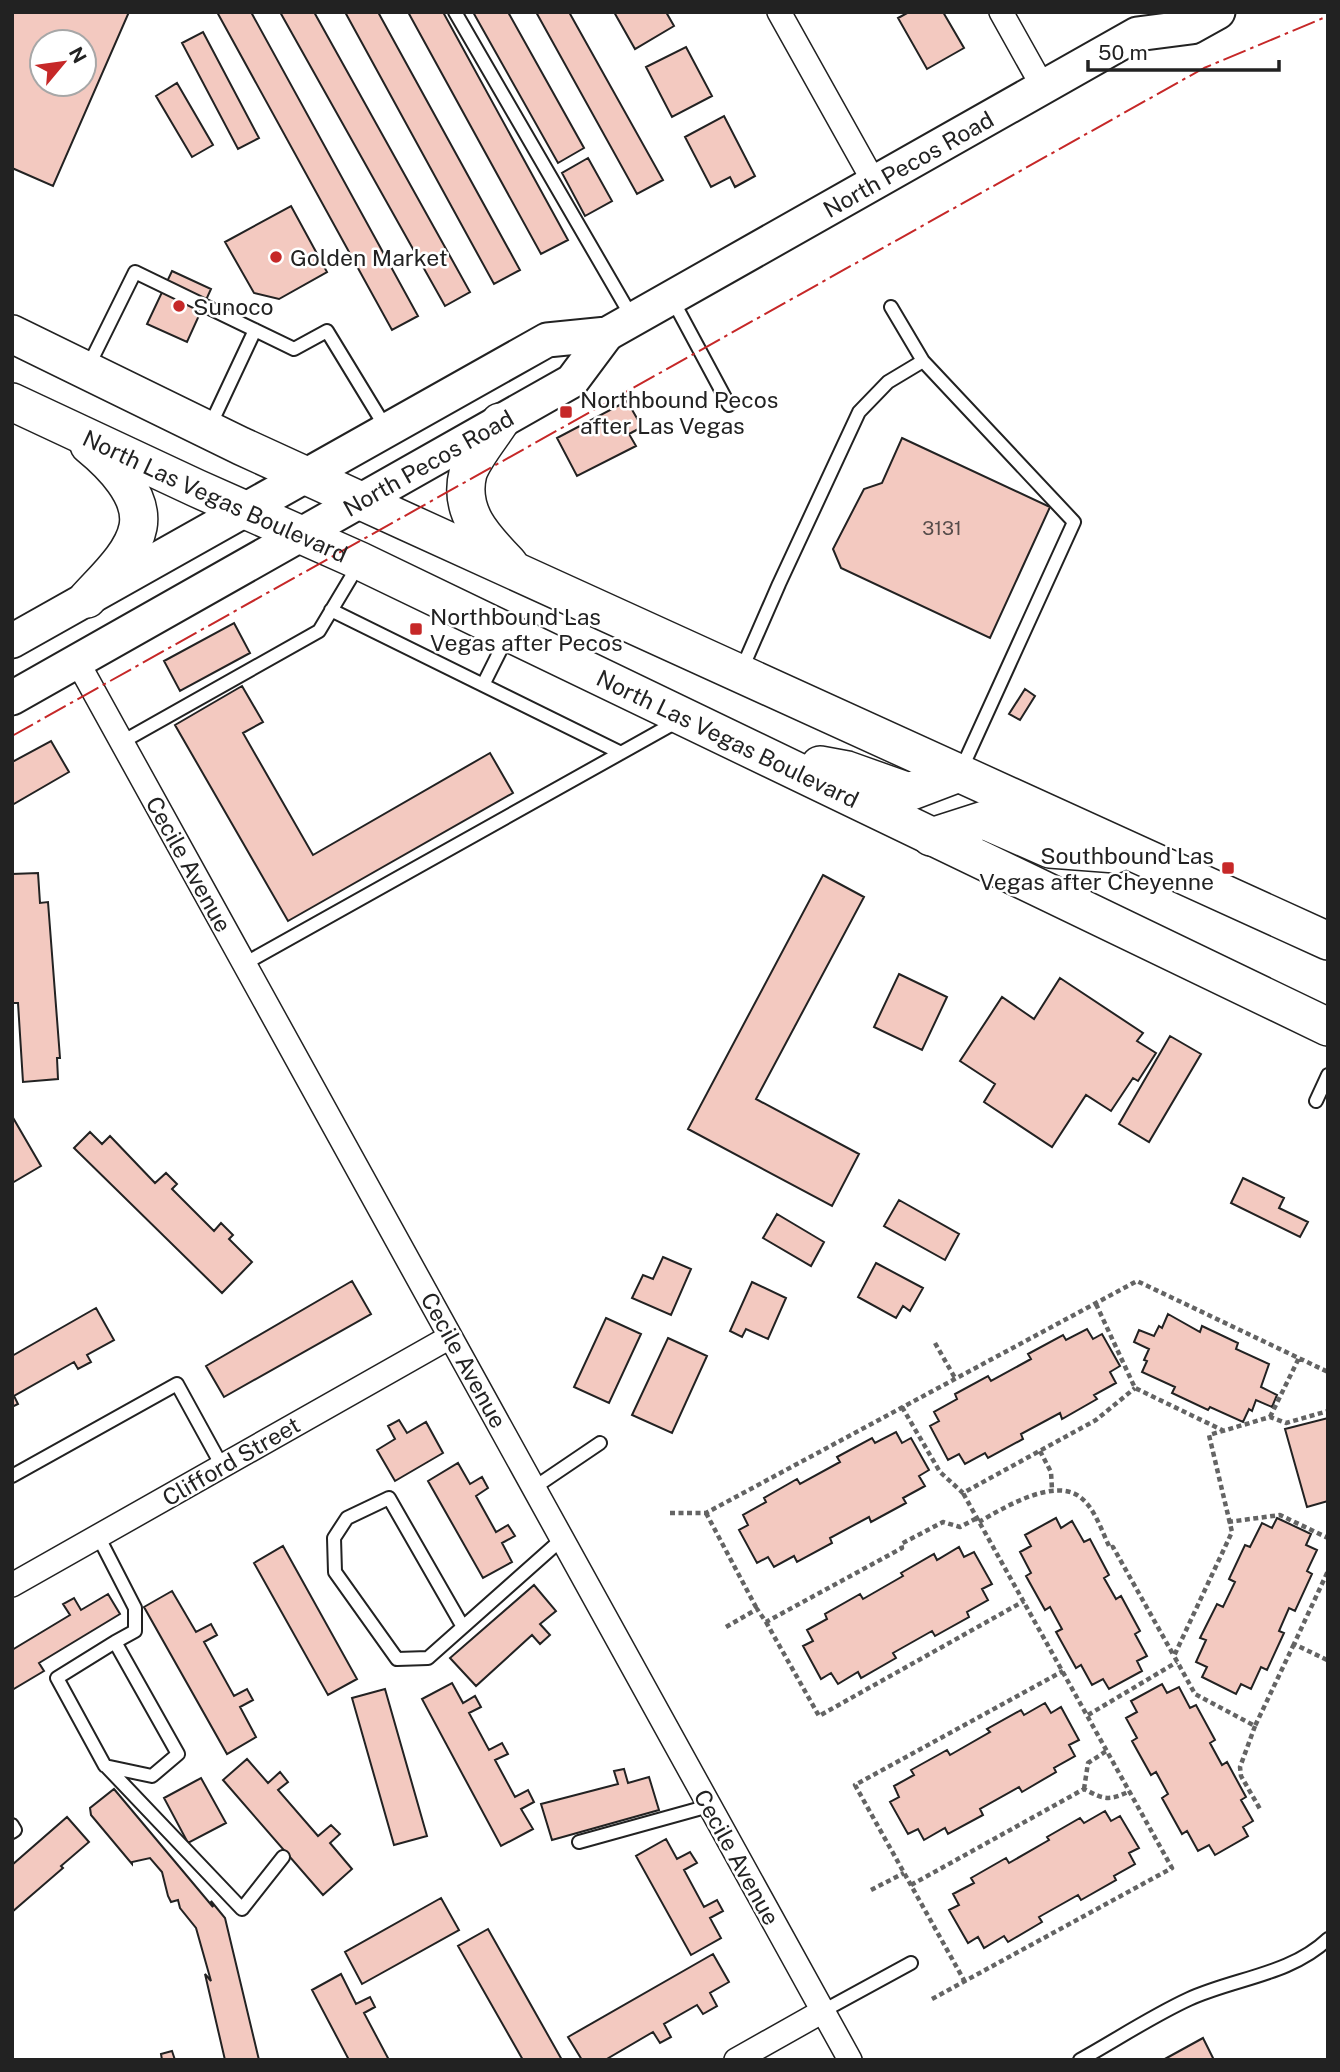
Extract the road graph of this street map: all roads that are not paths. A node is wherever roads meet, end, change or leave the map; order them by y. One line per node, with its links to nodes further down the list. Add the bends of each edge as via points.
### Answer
1 (455, 12): 10 (lane)
2 (779, 12): 7 (street)
3 (1001, 12): 6 (street)
4 (1218, 12): 5 (main road, North Pecos Road, via 1191,27)
5 (1144, 23): 6 (main road, North Pecos Road)
6 (1043, 87): 7 (main road, North Pecos Road)
7 (874, 182): 8 (main road, North Pecos Road)
8 (671, 297): 10 (main road, North Pecos Road); 16 (lane)
9 (891, 307): 13 (lane)
10 (620, 326): 17 (main road, North Pecos Road, via 572,381); 20 (main road, North Pecos Road, via 547,340)
11 (255, 330): 14 (lane, via 135,272); 19 (lane); 20 (lane, via 294,349 327,331)
12 (12, 334): 14 (main road)
13 (923, 361): 32 (lane, via 888,382 859,412); 39 (lane, via 1074,522)
14 (86, 370): 19 (main road)
15 (12, 402): 18 (main road, North Las Vegas Boulevard)
16 (729, 405)
17 (500, 422): 22 (main road, North Pecos Road); 26 (main road, via 468,472 466,497 481,535)
18 (70, 428): 23 (main road, North Las Vegas Boulevard); 27 (main road, via 105,458 137,507 138,527 126,552)
19 (209, 429): 21 (main road)
20 (387, 430): 21 (main road, North Pecos Road)
21 (306, 476): 22 (main road); 23 (main road, North Pecos Road)
22 (362, 501): 24 (main road, North Pecos Road); 26 (main road)
23 (247, 509): 24 (main road, North Las Vegas Boulevard); 27 (main road, North Pecos Road)
24 (302, 534): 25 (main road, North Las Vegas Boulevard); 31 (main road, North Pecos Road)
25 (360, 561): 28 (lane); 29 (main road, North Las Vegas Boulevard)
26 (517, 572): 32 (main road)
27 (87, 598): 30 (main road, North Pecos Road)
28 (331, 610): 33 (lane); 36 (lane, via 319,631)
29 (509, 633): 33 (lane); 35 (main road, North Las Vegas Boulevard)
30 (12, 641)
31 (77, 661): 34 (main road, North Pecos Road); 36 (street, Cecile Avenue)
32 (740, 674): 39 (main road)
33 (483, 685): 37 (lane)
34 (12, 698)
35 (685, 718): 37 (lane); 38 (main road, North Las Vegas Boulevard)
36 (122, 743): 43 (street, Cecile Avenue)
37 (621, 753): 43 (lane)
38 (757, 753): 39 (main road, via 847,770 909,792); 40 (main road, North Las Vegas Boulevard)
39 (959, 773): 41 (main road)
40 (931, 836): 41 (main road, via 984,820 1050,849); 44 (main road, North Las Vegas Boulevard)
41 (1142, 856): 42 (main road)
42 (1328, 941)
43 (244, 964): 47 (street, Cecile Avenue)
44 (1328, 1027)
45 (1328, 1075): 46 (lane)
46 (1316, 1101)
47 (450, 1337): 49 (street, Clifford Street); 51 (street, Cecile Avenue)
48 (600, 1443): 51 (lane)
49 (222, 1466): 50 (lane, via 177,1384); 52 (street, Clifford Street)
50 (12, 1476)
51 (535, 1487): 53 (street, Cecile Avenue)
52 (98, 1536): 54 (street, Clifford Street); 56 (lane, via 135,1608 135,1631)
53 (562, 1539): 55 (lane); 58 (street, Cecile Avenue)
54 (14, 1580)
55 (463, 1627): 55 (lane, via 428,1658 397,1659 335,1572 334,1538 347,1518 389,1498)
56 (116, 1642): 57 (lane, via 57,1678); 57 (lane, via 178,1755 152,1776)
57 (105, 1766): 62 (lane, via 243,1909)
58 (709, 1806): 61 (lane); 65 (street, Cecile Avenue)
59 (12, 1825): 60 (lane)
60 (12, 1832)
61 (579, 1842)
62 (283, 1857)
63 (1328, 1939): 68 (lane, via 1288,1966 1190,1999)
64 (911, 1962): 65 (lane)
65 (823, 2011): 66 (street); 67 (street, Cecile Avenue)
66 (736, 2060)
67 (850, 2060)
68 (1080, 2060)

